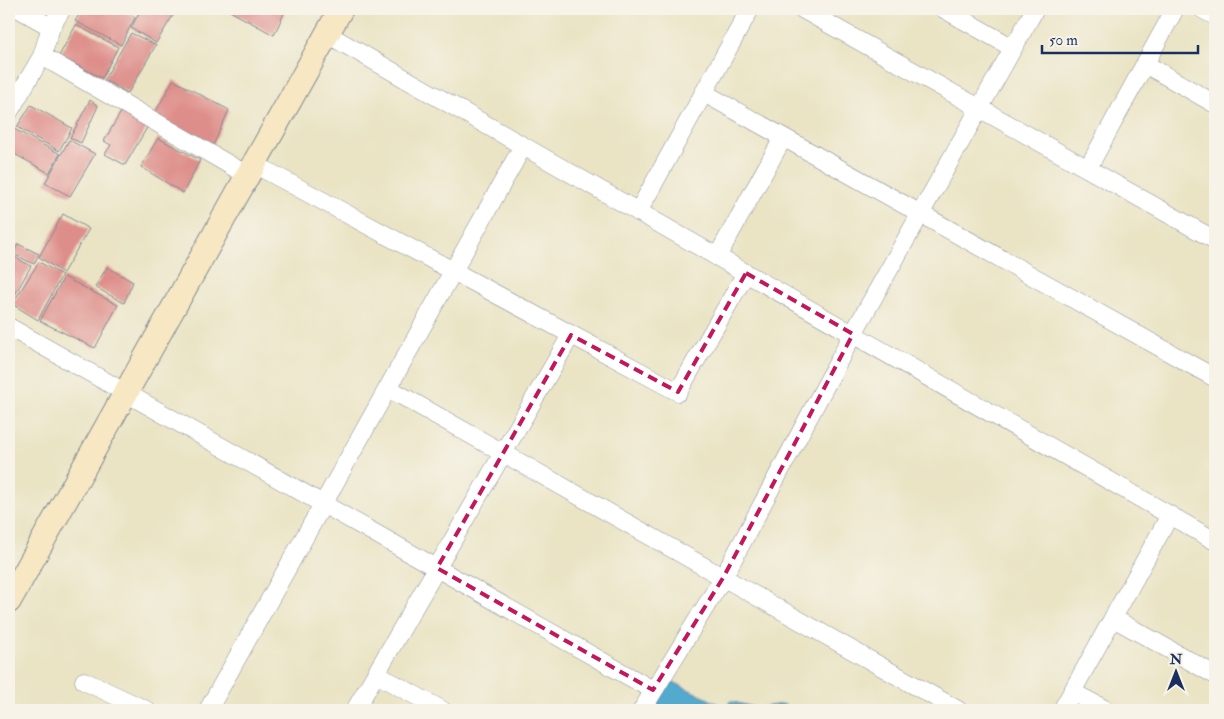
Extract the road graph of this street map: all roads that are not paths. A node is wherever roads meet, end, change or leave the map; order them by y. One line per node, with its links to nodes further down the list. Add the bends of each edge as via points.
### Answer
1 (19, 9): 11 (street)
2 (62, 9): 11 (street)
3 (341, 9): 12 (street)
4 (750, 9): 16 (street)
5 (802, 9): 18 (street)
6 (944, 9): 13 (street)
7 (1035, 9): 13 (street)
8 (1175, 9): 15 (street)
9 (1202, 9): 10 (street)
10 (1215, 16)
11 (51, 27): 14 (street)
12 (327, 34): 21 (street); 23 (street)
13 (1013, 48): 18 (street)
14 (42, 56): 19 (street); 23 (street)
15 (1145, 64): 17 (street); 22 (street)
16 (704, 93): 20 (street); 24 (street)
17 (1215, 104)
18 (980, 108): 22 (street); 25 (street)
19 (9, 112)
20 (783, 138): 25 (street); 27 (street)
21 (523, 146): 24 (street); 28 (street)
22 (1088, 168): 26 (street)
23 (250, 170): 28 (street); 35 (street)
24 (638, 212): 27 (street)
25 (920, 214): 31 (street); 33 (street)
26 (1215, 240)
27 (717, 257): 29 (street)
28 (453, 272): 32 (street); 34 (street)
29 (746, 273): 31 (street); 32 (street, via 678,392)
30 (9, 327): 35 (street)
31 (853, 334): 38 (street); 41 (street)
32 (571, 335): 36 (street)
33 (1215, 378)
34 (388, 388): 36 (street); 37 (street)
35 (126, 392): 37 (street); 42 (street)
36 (503, 453): 40 (street); 41 (street)
37 (323, 504): 40 (street); 50 (street)
38 (1170, 515): 39 (street); 43 (street)
39 (1215, 541)
40 (437, 568): 44 (street); 47 (street)
41 (723, 578): 47 (street); 54 (street)
42 (9, 601)
43 (1113, 618): 45 (street); 48 (street)
44 (376, 674): 51 (street); 52 (street)
45 (1215, 675)
46 (84, 681): 49 (street)
47 (653, 690): 53 (street)
48 (1072, 692): 55 (street); 56 (street)
49 (146, 710)
50 (208, 710)
51 (355, 710)
52 (442, 710)
53 (642, 710)
54 (958, 710)
55 (1062, 710)
56 (1106, 710)

